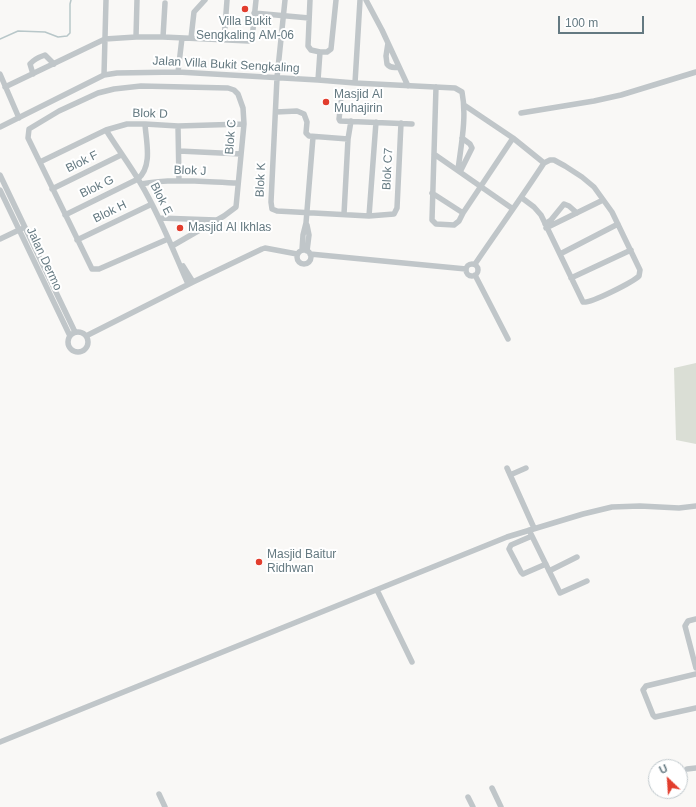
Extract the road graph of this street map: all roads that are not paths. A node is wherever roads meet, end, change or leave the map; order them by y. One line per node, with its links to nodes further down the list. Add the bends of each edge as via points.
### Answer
1 (106, 0): 19 (street)
2 (137, 0): 15 (street)
3 (205, 0): 18 (street, via 194,12)
4 (227, 0): 20 (street)
5 (256, 0): 12 (street)
6 (285, 0): 13 (street, Blok K)
7 (310, 0): 14 (street)
8 (336, 0): 22 (street, via 331,48 327,52)
9 (360, 0): 32 (street)
10 (366, 0): 21 (street)
11 (165, 3): 16 (street)
12 (254, 13): 13 (street); 20 (street, via 251,40)
13 (283, 15): 14 (street); 30 (street, Blok K)
14 (309, 18): 22 (street, via 308,46 311,50)
15 (136, 37): 16 (street); 19 (street)
16 (163, 37): 17 (street)
17 (182, 38): 18 (street); 25 (street)
18 (191, 38): 20 (street)
19 (105, 39): 23 (street); 29 (street)
20 (224, 40)
21 (388, 43): 24 (street); 24 (street, via 387,64 391,68)
22 (320, 52): 31 (street)
23 (54, 64): 28 (street); 28 (street, via 45,56 40,56 30,64)
24 (399, 67): 33 (street)
25 (178, 72): 29 (street, Jalan Villa Bukit Sengkaling); 30 (street, Jalan Villa Bukit Sengkaling)
26 (696, 72): 39 (street, via 621,95)
27 (0, 74): 34 (street)
28 (33, 74): 34 (street)
29 (104, 75): 40 (street, Jalan Villa Bukit Sengkaling)
30 (277, 78): 31 (street, Jalan Villa Bukit Sengkaling); 38 (street, Blok K)
31 (318, 80): 32 (street, Jalan Villa Bukit Sengkaling)
32 (355, 83): 33 (street, Jalan Villa Bukit Sengkaling)
33 (408, 86): 35 (street, Jalan Villa Bukit Sengkaling)
34 (5, 87): 40 (street)
35 (436, 87): 37 (street, Jalan Villa Bukit Sengkaling, via 455,88 462,92); 56 (street)
36 (341, 102): 41 (street, via 339,120)
37 (464, 105): 51 (street); 52 (street)
38 (276, 112): 50 (street, via 302,112 306,116 306,133); 73 (street, Blok K, via 271,206 277,211)
39 (521, 113)
40 (19, 118): 48 (street, Jalan Villa Bukit Sengkaling)
41 (351, 120): 42 (street); 53 (street)
42 (376, 122): 45 (street); 79 (street)
43 (146, 124): 47 (street, Blok D); 49 (street, Blok D, via 127,124); 63 (street, via 147,162)
44 (244, 124): 47 (street, Blok D); 55 (street, Blok C); 58 (street, Blok C, via 240,98 234,90 228,88 141,86 114,89 98,93 32,127 27,133 28,138)
45 (401, 124): 46 (street); 78 (street, Blok C7, via 397,208)
46 (412, 124)
47 (178, 126): 54 (street)
48 (0, 127)
49 (106, 130): 57 (street, Blok E); 58 (street, Blok D)
50 (313, 137): 53 (street); 73 (street)
51 (462, 138): 60 (street); 60 (street, via 472,148)
52 (513, 138): 59 (street); 65 (street)
53 (348, 139): 76 (street)
54 (179, 151): 55 (street); 62 (street)
55 (241, 154): 64 (street, Blok C)
56 (434, 154): 60 (street); 68 (street)
57 (121, 155): 63 (street, Blok E); 66 (street, Blok F)
58 (40, 162): 66 (street)
59 (544, 162): 69 (street); 70 (street, via 554,160 565,166 590,183)
60 (459, 171): 65 (street)
61 (0, 175): 85 (street)
62 (179, 181): 63 (street, Blok J); 64 (street, Blok J)
63 (140, 182): 71 (street, Blok E); 77 (street, Blok G)
64 (238, 183): 81 (street, Blok C, via 236,207)
65 (481, 187): 72 (street); 74 (street)
66 (52, 189): 77 (street)
67 (0, 190): 86 (street, Jalan Dermo)
68 (432, 193): 74 (street); 74 (street, via 434,224 454,225)
69 (522, 198): 72 (street); 84 (street, via 537,210)
70 (603, 200): 75 (street); 83 (street)
71 (152, 204): 80 (street, Blok E); 89 (street, Blok H)
72 (513, 209): 95 (street)
73 (307, 212): 76 (street, Blok K); 93 (street, via 303,234)
74 (463, 213)
75 (577, 213): 82 (street); 82 (street, via 564,204)
76 (344, 214): 79 (street, Blok K)
77 (65, 215): 89 (street)
78 (393, 215): 79 (street, Blok K)
79 (369, 216)
80 (159, 218): 81 (street); 88 (street, Blok E)
81 (216, 220): 91 (street, Blok C)
82 (552, 222): 84 (street)
83 (618, 224): 92 (street); 94 (street)
84 (546, 226): 94 (street)
85 (25, 228): 86 (street); 90 (street)
86 (19, 230): 87 (street); 90 (street, Jalan Dermo)
87 (0, 239)
88 (168, 239): 89 (street, via 96,270 90,266); 91 (street, Blok E)
89 (77, 240)
90 (28, 244): 100 (street); 101 (street, Jalan Dermo)
91 (172, 246): 99 (street, Blok E)
92 (631, 250): 98 (street); 98 (street, via 640,270 639,276 594,300 583,302)
93 (304, 252): 96 (street); 99 (street, via 265,248)
94 (560, 254): 98 (street)
95 (476, 264): 96 (street, via 470,264); 97 (street, via 478,271)
96 (466, 269): 97 (street, via 468,274)
97 (475, 275): 103 (street)
98 (571, 278)
99 (190, 283): 102 (street)
100 (75, 332): 101 (street); 102 (street, via 81,332)
101 (70, 336): 102 (street, Jalan Dermo, via 68,346 78,353 87,348)
102 (86, 336)
103 (508, 339)
104 (507, 468): 106 (street)
105 (526, 468): 106 (street)
106 (510, 475): 108 (street)
107 (696, 506): 108 (street, via 612,507)
108 (532, 529): 109 (street); 114 (street, via 496,541)
109 (532, 536): 111 (street); 111 (street, via 511,545 509,549 523,574)
110 (578, 557): 112 (street)
111 (546, 564): 112 (street)
112 (549, 571): 113 (street, via 560,593)
113 (587, 581)
114 (377, 590): 117 (street); 121 (street)
115 (696, 619): 116 (street, via 688,621 685,626)
116 (693, 648): 118 (street)
117 (412, 662)
118 (696, 668)
119 (696, 674): 120 (street, via 646,686 644,690 655,717)
120 (696, 708)
121 (0, 742)
122 (492, 788): 127 (street)
123 (159, 794): 125 (street)
124 (468, 797): 126 (street)
125 (165, 807)
126 (472, 807)
127 (501, 807)

